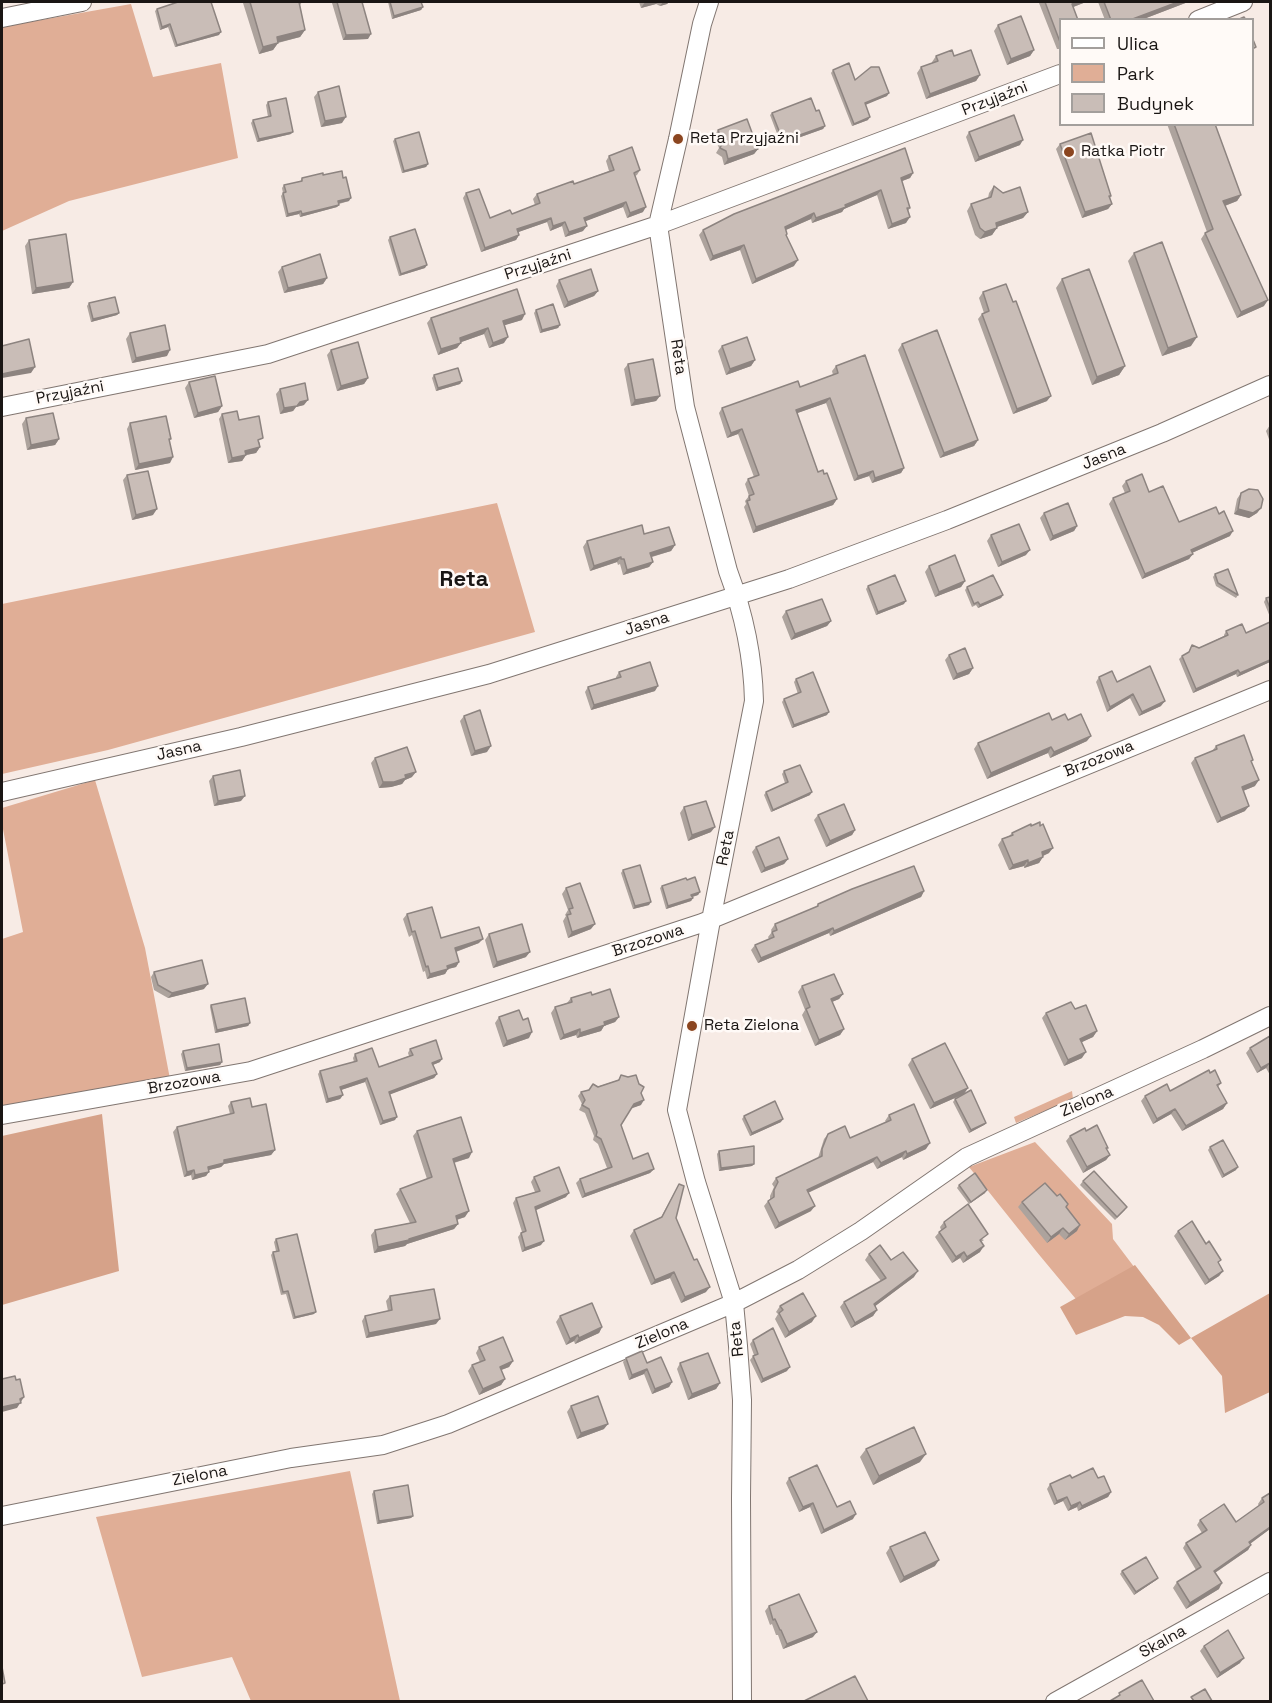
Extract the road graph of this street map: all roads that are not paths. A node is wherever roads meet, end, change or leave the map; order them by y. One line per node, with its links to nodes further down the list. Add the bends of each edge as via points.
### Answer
1 (82, 2): 4 (street)
2 (709, 2): 7 (street, Reta)
3 (1243, 2): 5 (street)
4 (2, 18)
5 (1203, 18)
6 (1059, 74): 7 (street, Przyjaźni)
7 (658, 225): 9 (street, Przyjaźni, via 268,354); 10 (street, Reta, via 685,407)
8 (1270, 385): 10 (street, Jasna, via 957,516)
9 (2, 406)
10 (737, 595): 12 (street, Jasna, via 489,674); 13 (street, Reta, via 749,644 754,701)
11 (1270, 690): 13 (street, Brzozowa)
12 (2, 792)
13 (711, 920): 15 (street, Brzozowa, via 251,1071); 16 (street, Reta, via 677,1110)
14 (1270, 1016): 16 (street, Zielona, via 967,1156 861,1231)
15 (2, 1115)
16 (734, 1303): 17 (street, Zielona, via 448,1424 383,1445 291,1458); 19 (street, Reta, via 742,1400)
17 (2, 1516)
18 (1270, 1582): 20 (street, Skalna)
19 (742, 1701)
20 (1055, 1701)

